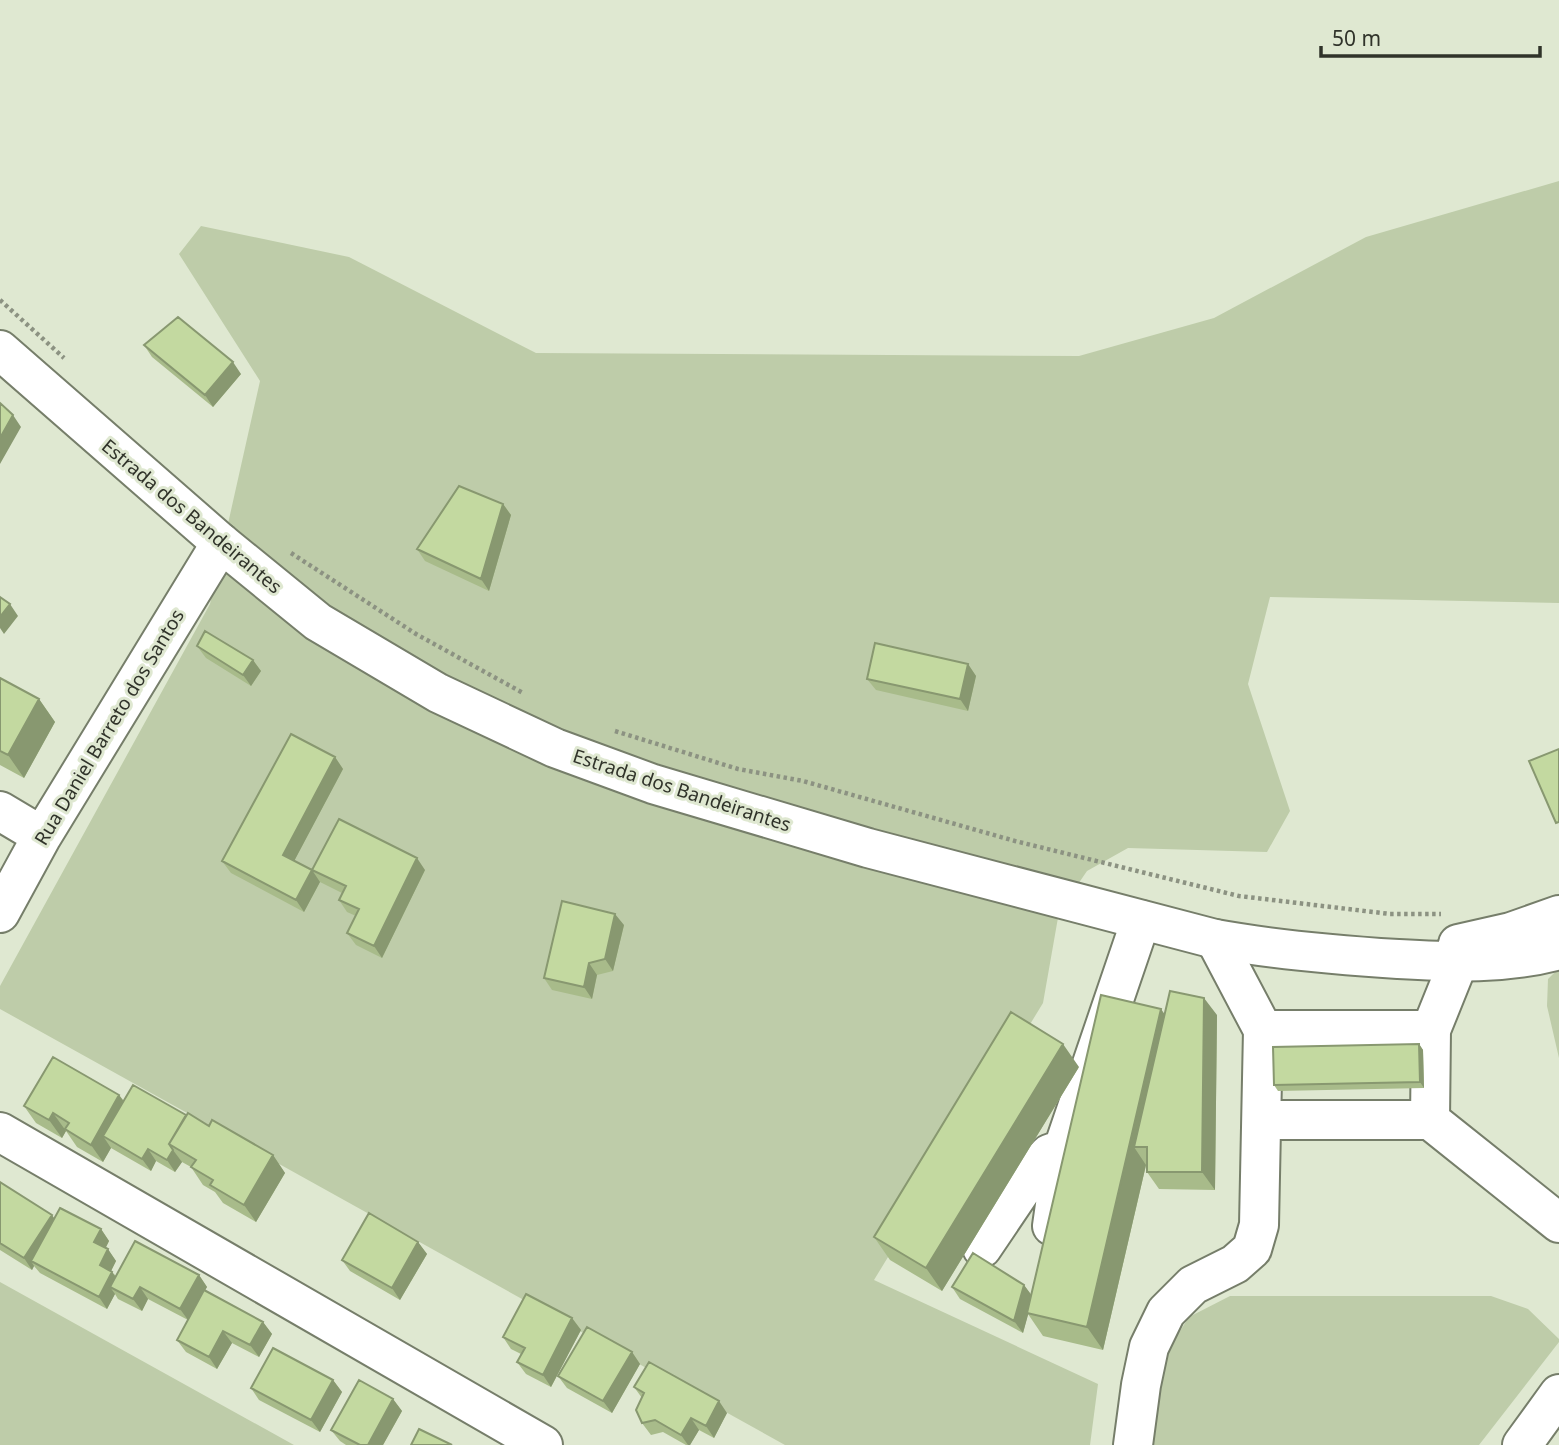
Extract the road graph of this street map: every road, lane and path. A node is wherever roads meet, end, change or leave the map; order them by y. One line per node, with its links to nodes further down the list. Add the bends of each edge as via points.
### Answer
1 (0, 300): 3 (path)
2 (0, 350): 4 (main road, Estrada dos Bandeirantes)
3 (66, 359)
4 (221, 543): 9 (main road, Rua Daniel Barreto dos Santos); 13 (main road, Estrada dos Bandeirantes, via 318,622 438,693 555,748 653,784 867,848)
5 (287, 551): 6 (path, via 416,635)
6 (529, 696)
7 (614, 731): 11 (path, via 738,769 803,781 1015,841 1240,896 1390,914)
8 (0, 811): 9 (main road)
9 (42, 836): 10 (main road, Rua Daniel Barreto dos Santos)
10 (0, 913)
11 (1445, 914)
12 (1559, 915): 16 (main road, Estrada dos Bandeirantes, via 1511,932)
13 (1141, 920): 14 (main road, Estrada dos Bandeirantes); 23 (main road)
14 (1215, 939): 16 (main road, Estrada dos Bandeirantes, via 1336,956); 18 (main road)
15 (1559, 950): 17 (main road, Estrada dos Bandeirantes)
16 (1398, 958): 17 (main road, Estrada dos Bandeirantes)
17 (1458, 963): 19 (main road)
18 (1263, 1030): 19 (main road); 20 (main road)
19 (1431, 1030): 21 (main road)
20 (1262, 1120): 21 (main road); 29 (main road, via 1259,1225 1252,1248 1235,1264 1193,1285 1166,1312 1149,1347)
21 (1430, 1120): 24 (main road)
22 (0, 1132): 28 (main road)
23 (1063, 1149): 25 (main road, via 1049,1154 1036,1168); 26 (main road)
24 (1559, 1223)
25 (982, 1248)
26 (1047, 1260)
27 (1559, 1394): 30 (main road)
28 (543, 1445)
29 (1133, 1445)
30 (1522, 1445)

